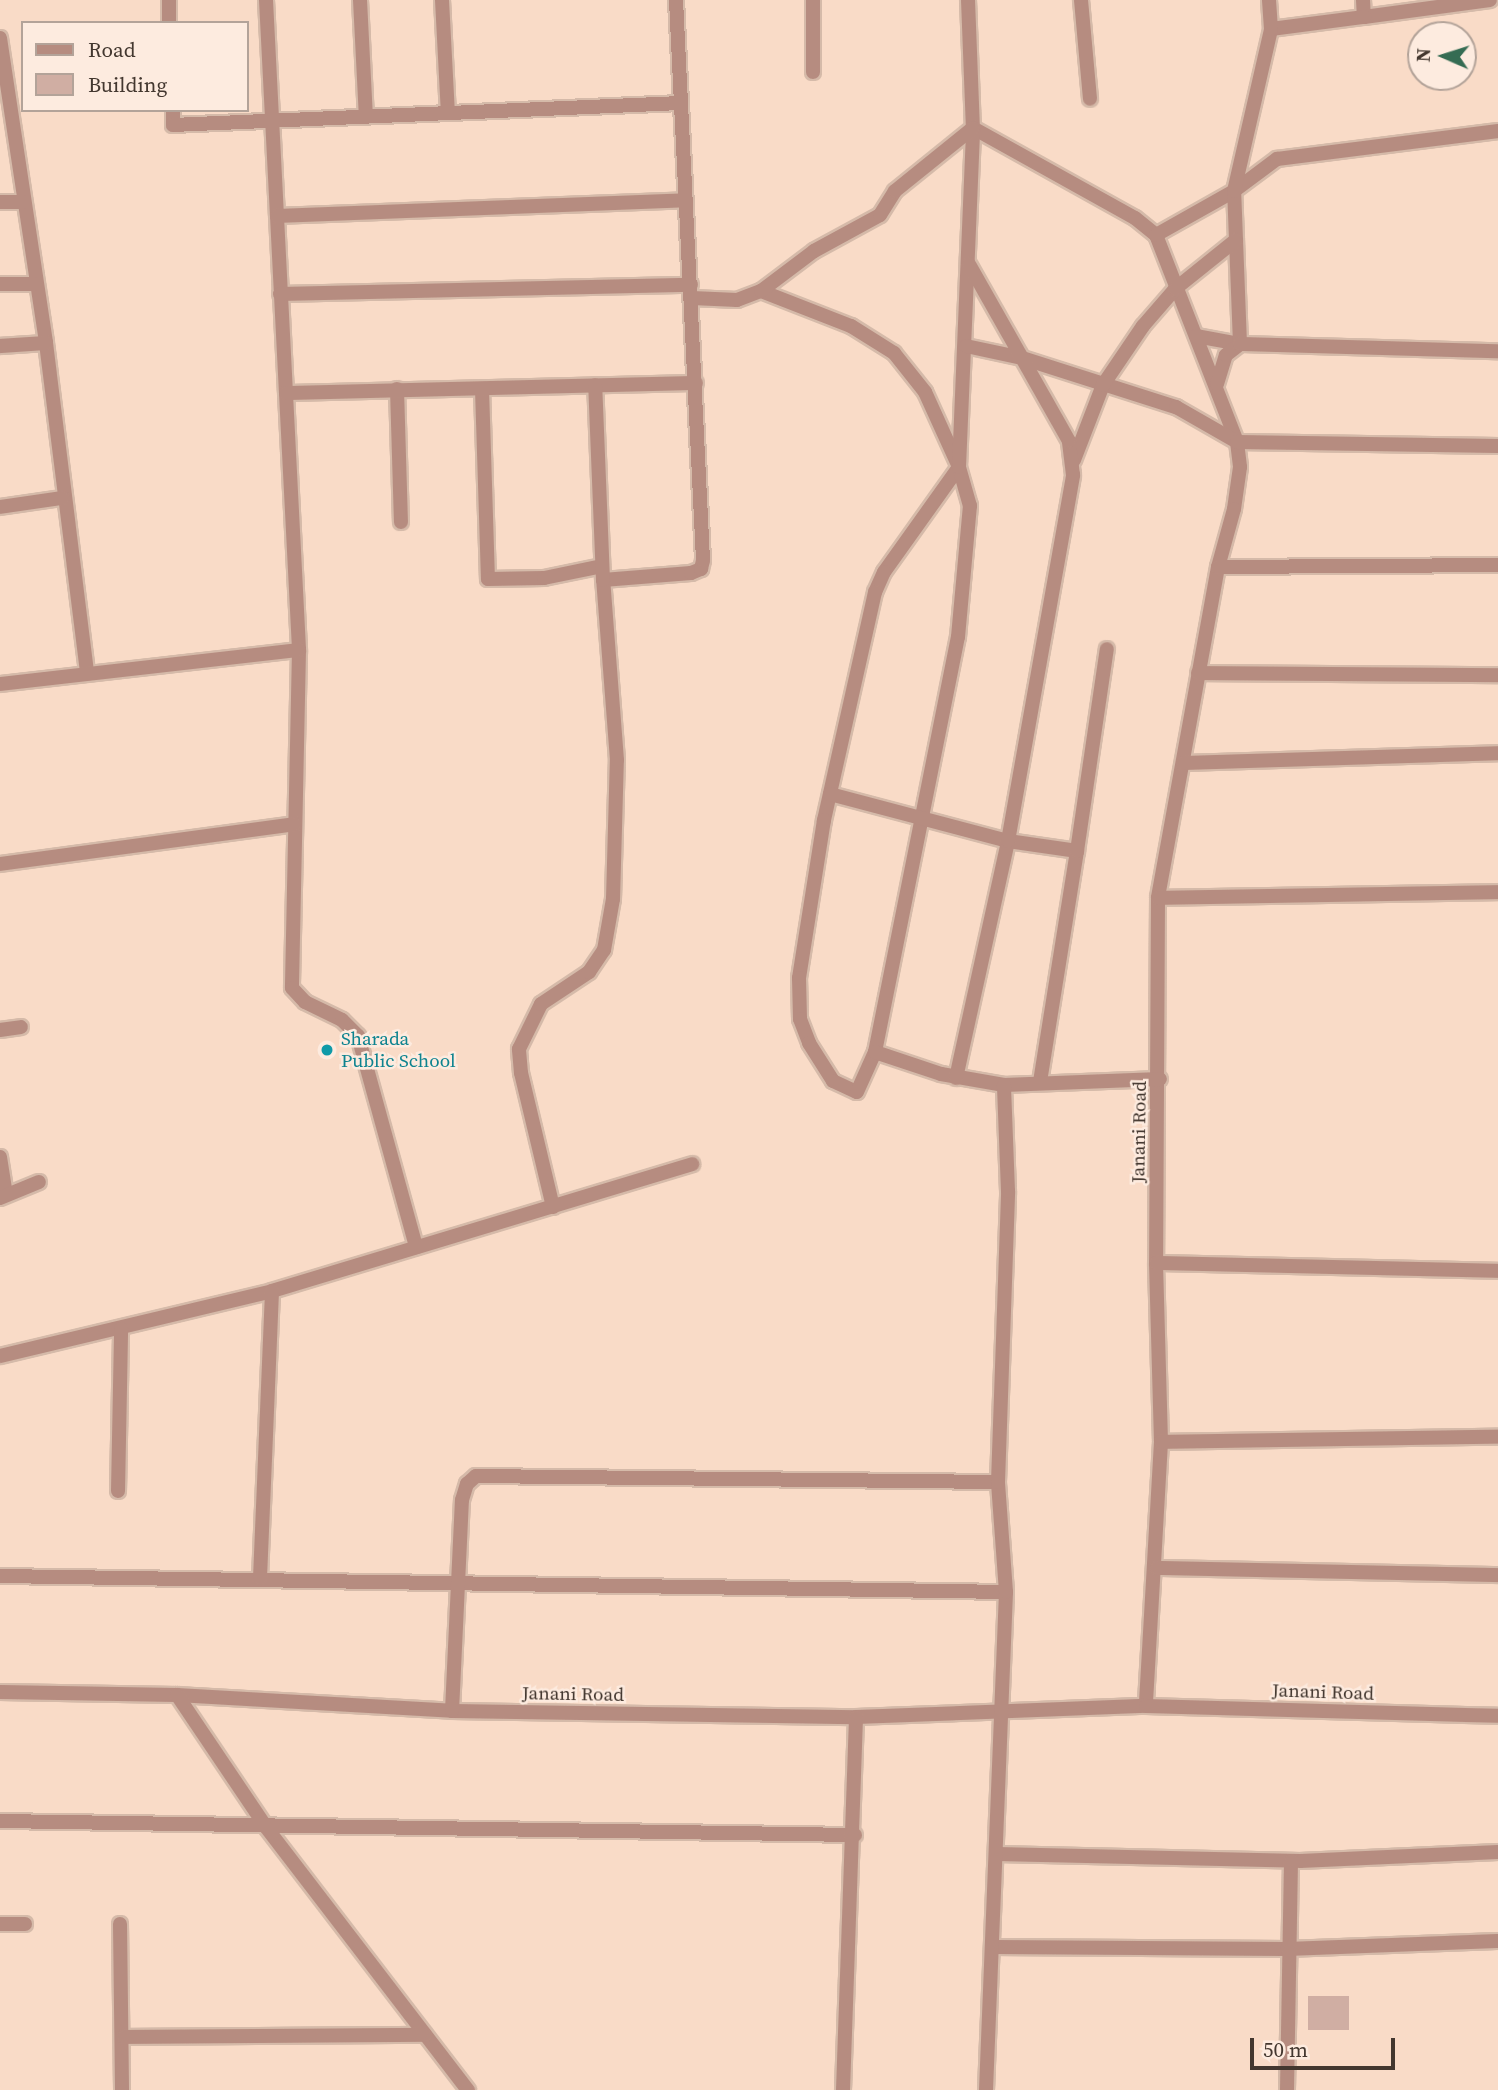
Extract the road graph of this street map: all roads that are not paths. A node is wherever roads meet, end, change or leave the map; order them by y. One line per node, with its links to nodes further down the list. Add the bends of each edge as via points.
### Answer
1 (169, 0): 14 (street)
2 (266, 0): 23 (street)
3 (360, 0): 22 (street)
4 (442, 0): 21 (street)
5 (676, 0): 19 (street)
6 (813, 0): 17 (street)
7 (968, 0): 25 (street)
8 (1081, 0): 18 (street)
9 (1269, 0): 15 (street)
10 (1363, 0): 13 (street)
11 (1490, 0): 12 (street)
12 (1448, 5): 13 (street)
13 (1364, 17): 15 (street)
14 (169, 21)
15 (1271, 29): 27 (street)
16 (0, 38): 24 (street)
17 (813, 72)
18 (1090, 99)
19 (681, 103): 21 (street); 28 (street)
20 (173, 112): 23 (street, via 173,125)
21 (448, 113): 22 (street)
22 (366, 117): 23 (street)
23 (270, 121): 31 (street)
24 (6, 124): 30 (street)
25 (972, 128): 32 (street, via 1135,218); 34 (street); 38 (street, via 895,191 880,215 814,251)
26 (1498, 131): 27 (street, via 1277,159)
27 (1234, 191): 32 (street); 33 (street)
28 (686, 200): 31 (street); 39 (street)
29 (0, 202): 30 (street)
30 (24, 202): 36 (street)
31 (276, 216): 40 (street)
32 (1156, 235): 37 (street, Janani Road, via 1172,268)
33 (1236, 240): 37 (street); 43 (street)
34 (968, 262): 45 (street); 47 (street)
35 (0, 284): 36 (street)
36 (35, 284): 42 (street)
37 (1175, 289): 41 (street, Janani Road); 51 (street)
38 (761, 291): 39 (street, via 737,300); 58 (street, via 852,326 894,353 925,392)
39 (691, 292): 40 (street); 48 (street)
40 (280, 294): 54 (street)
41 (1196, 336): 43 (street); 49 (street, Janani Road)
42 (46, 343): 44 (street); 59 (street)
43 (1240, 344): 46 (street); 49 (street, via 1226,355)
44 (0, 346)
45 (966, 346): 47 (street); 58 (street)
46 (1498, 351)
47 (1022, 358): 51 (street); 57 (street, via 1069,441)
48 (696, 383): 50 (street); 64 (street, via 701,569)
49 (1217, 384): 55 (street, Janani Road)
50 (595, 385): 52 (street); 64 (street)
51 (1103, 385): 55 (street, via 1176,407); 57 (street)
52 (482, 388): 53 (street); 64 (street, via 488,579)
53 (397, 389): 54 (street); 61 (street)
54 (286, 393): 66 (street)
55 (1237, 442): 56 (street); 63 (street, Janani Road, via 1240,467 1234,509)
56 (1498, 446)
57 (1073, 463): 76 (street)
58 (959, 467): 73 (street, via 884,572 875,592); 74 (street, via 970,506 958,637)
59 (62, 498): 60 (street); 67 (street)
60 (0, 507)
61 (401, 522)
62 (1498, 565): 63 (street)
63 (1218, 567): 68 (street, Janani Road)
64 (602, 573): 92 (street, via 617,760 610,932 589,972 541,1004 519,1049)
65 (1107, 649): 77 (street)
66 (299, 650): 67 (street); 75 (street)
67 (87, 673): 70 (street)
68 (1198, 673): 69 (street); 72 (street, Janani Road)
69 (1498, 676)
70 (0, 684)
71 (1498, 753): 72 (street)
72 (1183, 763): 80 (street, Janani Road)
73 (830, 794): 74 (street); 83 (street, via 799,978 800,1019 832,1081 857,1092)
74 (922, 818): 76 (street); 83 (street)
75 (294, 824): 78 (street); 93 (street, via 292,988 305,1002 342,1020 358,1036)
76 (1009, 841): 77 (street); 84 (street)
77 (1077, 851): 86 (street)
78 (0, 864)
79 (1498, 892): 80 (street)
80 (1158, 898): 85 (street, Janani Road, via 1155,959)
81 (21, 1027): 82 (street)
82 (0, 1030)
83 (875, 1052): 84 (street)
84 (956, 1078): 87 (street)
85 (1160, 1079): 86 (street); 94 (street, Janani Road)
86 (1040, 1082): 87 (street)
87 (1004, 1085): 101 (street, via 1007,1191)
88 (0, 1157): 91 (street)
89 (692, 1164): 92 (street)
90 (39, 1182): 91 (street)
91 (3, 1196)
92 (553, 1207): 93 (street)
93 (416, 1247): 96 (street)
94 (1156, 1263): 95 (street); 100 (street, Janani Road)
95 (1498, 1271)
96 (272, 1291): 97 (street); 106 (street)
97 (121, 1329): 98 (street); 102 (street)
98 (0, 1356)
99 (1498, 1437): 100 (street)
100 (1161, 1442): 103 (street, Janani Road)
101 (998, 1482): 107 (street, via 476,1476 467,1484 462,1500); 108 (street)
102 (118, 1491)
103 (1157, 1569): 104 (street); 111 (street, Janani Road)
104 (1498, 1575)
105 (0, 1576): 106 (street)
106 (260, 1578): 107 (street)
107 (456, 1580): 108 (street); 113 (street)
108 (1006, 1592): 112 (street)
109 (0, 1692): 110 (street, Janani Road)
110 (177, 1695): 113 (street, Janani Road); 117 (street)
111 (1146, 1706): 112 (street, Janani Road); 114 (street, Janani Road)
112 (1001, 1710): 115 (street, Janani Road); 120 (street)
113 (452, 1712): 115 (street, Janani Road)
114 (1498, 1716)
115 (856, 1717): 118 (street)
116 (0, 1821): 117 (street)
117 (266, 1826): 118 (street); 128 (street)
118 (855, 1835): 132 (street)
119 (1498, 1852): 121 (street)
120 (997, 1854): 121 (street); 126 (street)
121 (1291, 1861): 127 (street)
122 (0, 1924): 123 (street)
123 (25, 1924)
124 (120, 1924): 129 (street)
125 (1498, 1941): 127 (street)
126 (993, 1947): 127 (street); 133 (street)
127 (1287, 1949): 134 (street)
128 (425, 2035): 129 (street); 131 (street)
129 (124, 2037): 130 (street)
130 (122, 2090)
131 (468, 2090)
132 (843, 2090)
133 (986, 2090)
134 (1287, 2090)

